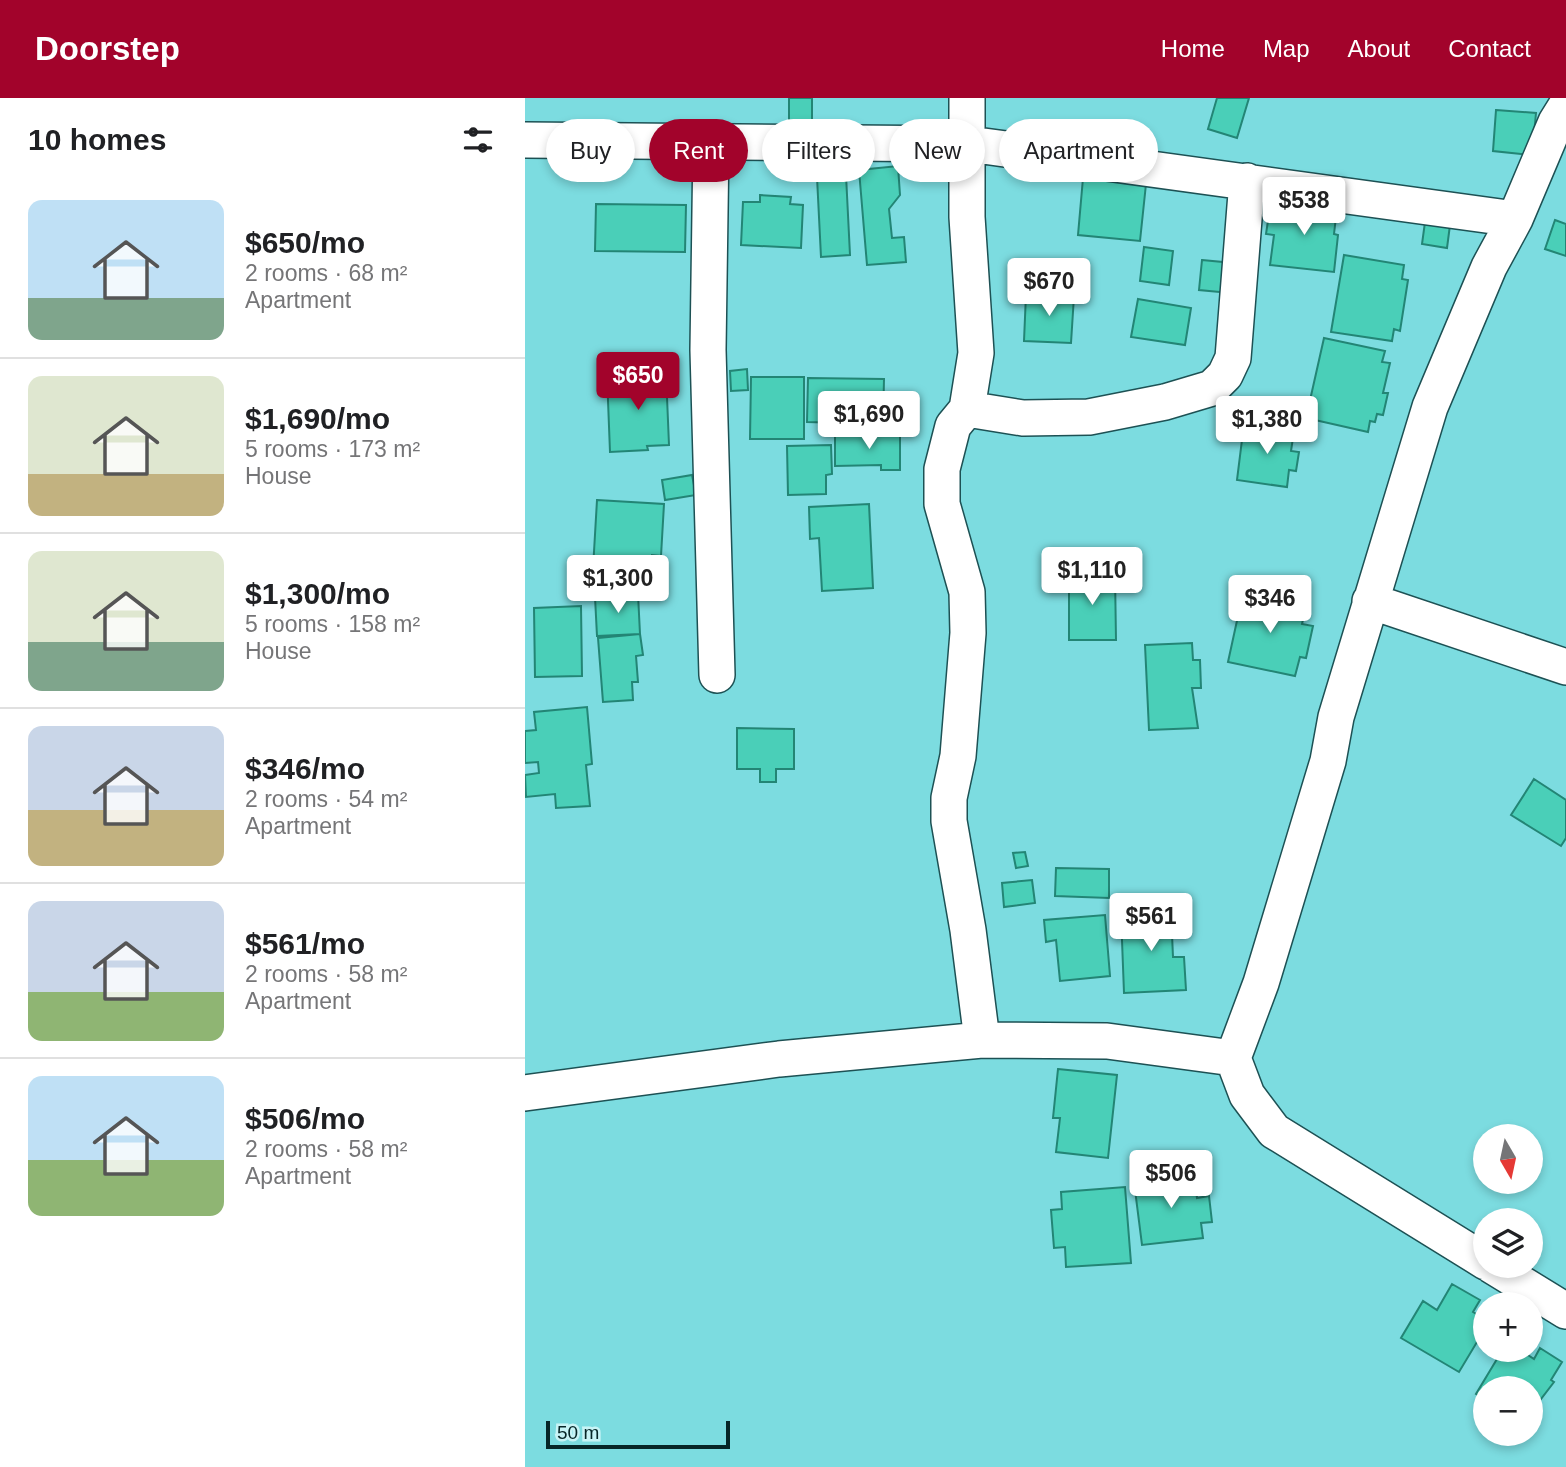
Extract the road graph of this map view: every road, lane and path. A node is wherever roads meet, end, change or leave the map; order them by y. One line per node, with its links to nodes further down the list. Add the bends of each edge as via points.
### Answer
1 (967, 98): 3 (street)
2 (1566, 106): 12 (street)
3 (967, 119)
4 (525, 140): 5 (street)
5 (649, 142)
6 (748, 143): 7 (street)
7 (889, 144)
8 (985, 146): 9 (street)
9 (1247, 181): 12 (street); 13 (street, via 1233,358 1212,388 1089,417 1024,418)
10 (710, 182): 16 (street, via 708,350)
11 (967, 182): 13 (street, via 976,353)
12 (1515, 219): 14 (street, via 1489,267 1430,407)
13 (967, 410): 17 (street, via 953,426 942,469 942,505 967,592 968,633 949,821)
14 (1370, 601): 15 (street); 18 (street, via 1328,761 1261,983)
15 (1566, 667)
16 (717, 676)
17 (982, 1040): 18 (street, via 1107,1041); 19 (street, via 779,1059)
18 (1233, 1058): 20 (street, via 1247,1095 1274,1131)
19 (525, 1093)
20 (1473, 1254)
21 (1512, 1278): 22 (street)
22 (1566, 1311)

